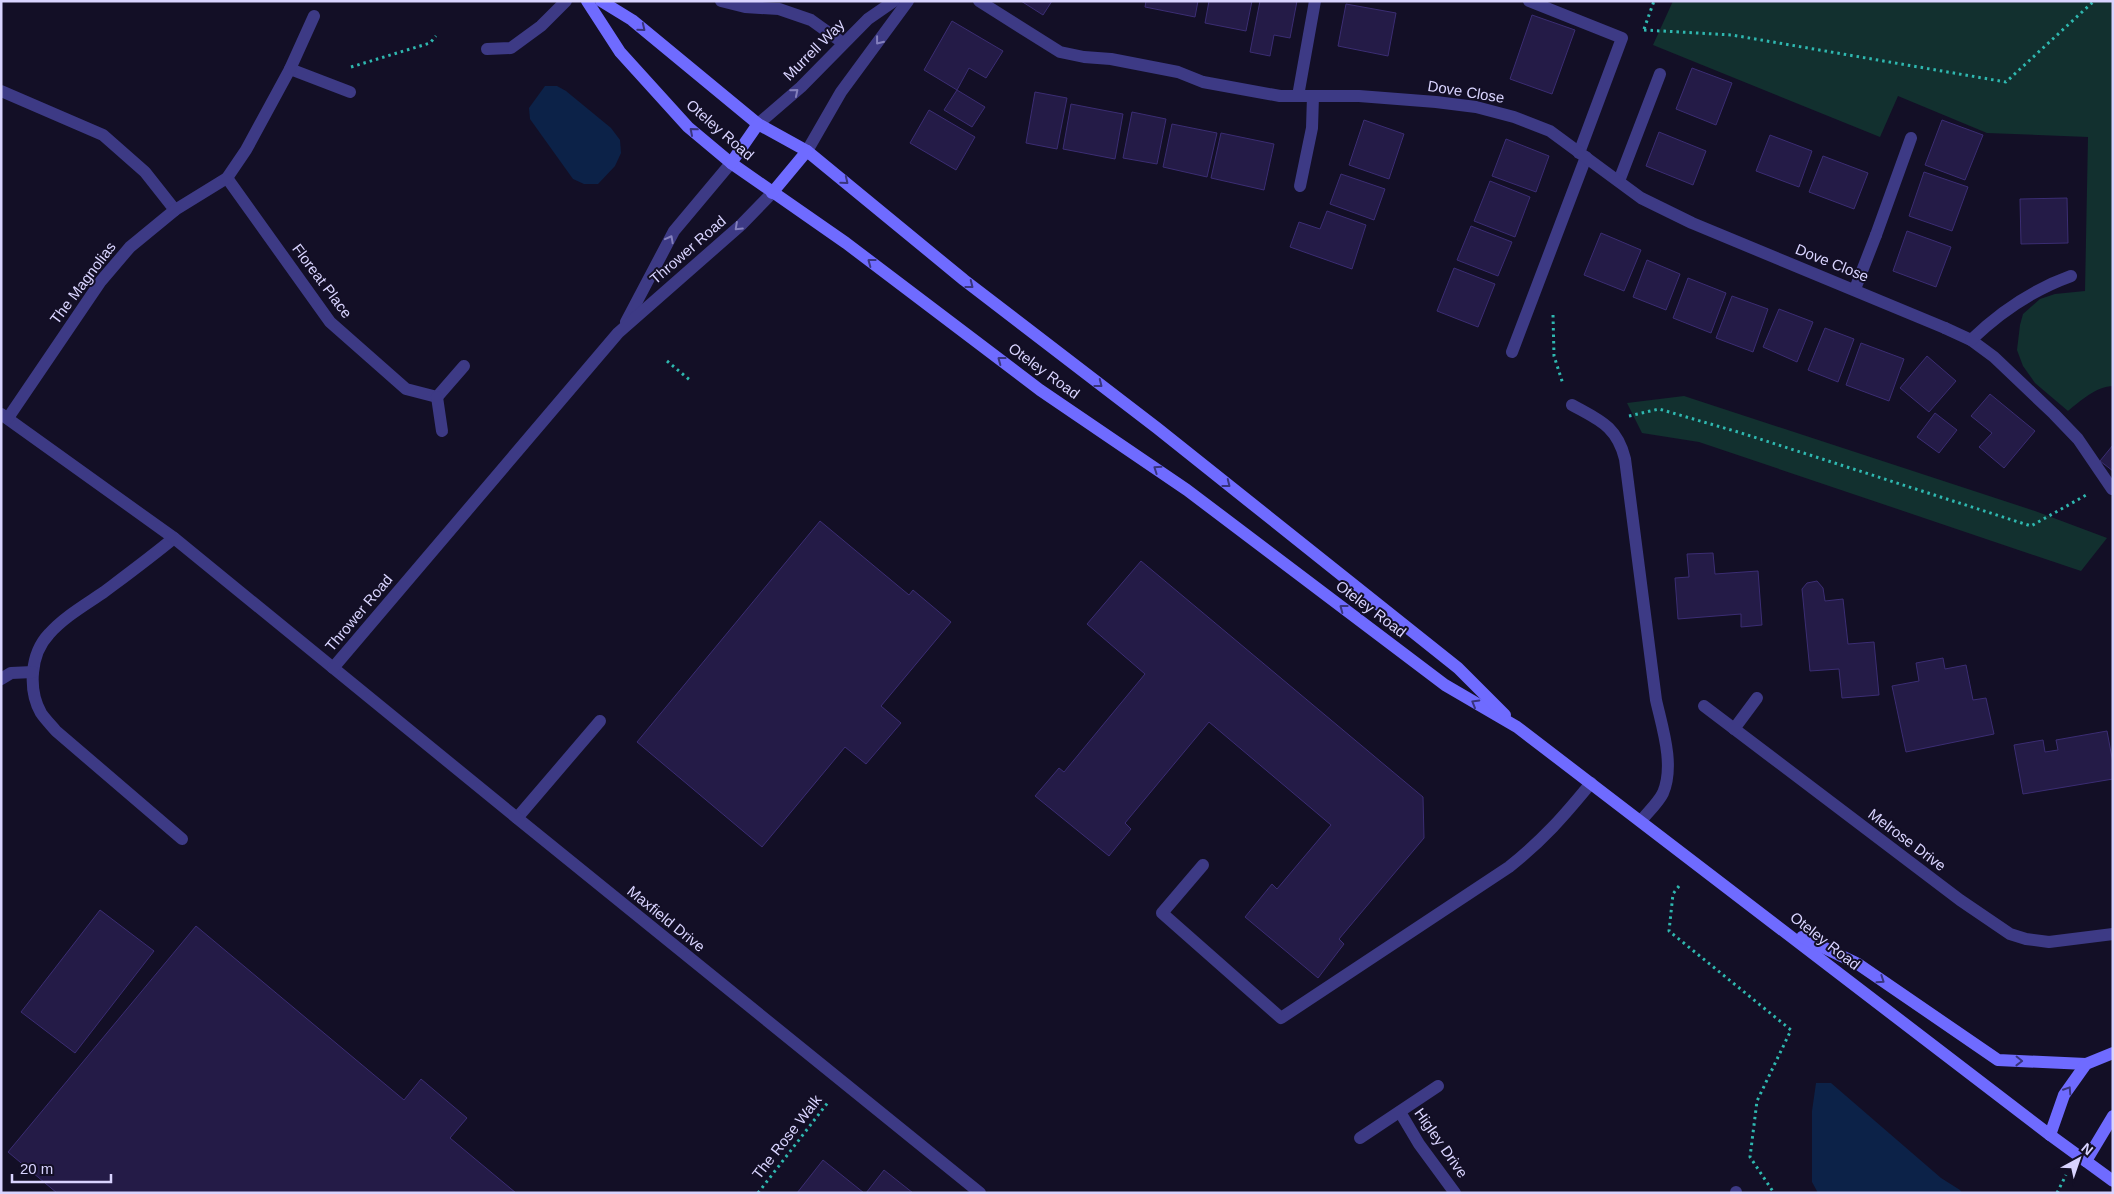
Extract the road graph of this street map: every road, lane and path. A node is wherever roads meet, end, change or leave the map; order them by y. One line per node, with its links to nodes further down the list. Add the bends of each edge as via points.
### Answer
1 (566, 1): 15 (street, via 541,26 511,48)
2 (587, 1): 26 (main road, Oteley Road, one-way to 2, via 688,127 620,52)
3 (601, 1): 22 (main road, Oteley Road, one-way to 22, via 632,20)
4 (721, 1): 14 (street, via 745,7 779,9 811,20)
5 (894, 1): 14 (street, Murrell Way, via 868,19)
6 (908, 1): 24 (street, one-way to 24, via 841,92)
7 (979, 1): 20 (street, Dove Close, via 1060,52 1178,72 1203,82 1280,96)
8 (1315, 1): 20 (street)
9 (1529, 1): 25 (street, via 1622,38)
10 (2094, 1): 12 (path, via 2006,82 1732,35)
11 (314, 16): 16 (street, The Magnolias)
12 (1643, 30)
13 (436, 36): 18 (path, via 430,43 350,68)
14 (843, 43): 22 (street, Murrell Way, one-way to 14, via 801,87)
15 (487, 49)
16 (290, 69): 18 (street); 27 (street, The Magnolias)
17 (1660, 74): 28 (street)
18 (344, 90)
19 (1, 91): 31 (street, via 103,135 145,172)
20 (1298, 96): 21 (street, Dove Close)
21 (1313, 96): 25 (street, Dove Close, via 1359,96 1476,108 1514,117 1550,131); 29 (street, via 1312,128)
22 (758, 124): 24 (main road, Oteley Road); 26 (main road)
23 (1911, 138): 33 (street)
24 (807, 151): 30 (main road); 54 (main road, Oteley Road, one-way to 54, via 964,280 1458,668)
25 (1582, 155): 28 (street, Dove Close); 36 (street)
26 (730, 163): 30 (main road, Oteley Road); 34 (street, Thrower Road, one-way to 26, via 674,231)
27 (227, 178): 31 (street, The Magnolias); 41 (street, Floreat Place, via 330,322 406,389)
28 (1619, 182): 33 (street, Dove Close, via 1641,198 1692,223)
29 (1300, 186)
30 (772, 193): 34 (street, Thrower Road, one-way to 34, via 741,225); 54 (main road, Oteley Road, one-way to 30, via 1445,685 1187,490 1040,390 846,243)
31 (176, 210): 43 (street, The Magnolias, via 130,247 101,280)
32 (2071, 276): 35 (street, via 2023,298 1995,316)
33 (1855, 289): 35 (street, Dove Close)
34 (623, 328): 48 (street, Thrower Road)
35 (1971, 340): 46 (street, Dove Close, via 1994,357 2078,439)
36 (1512, 352)
37 (1554, 356): 42 (path)
38 (666, 361): 40 (path)
39 (464, 366): 41 (street)
40 (691, 380)
41 (436, 397): 45 (street)
42 (1572, 405): 44 (street)
43 (4, 416): 47 (street, Thrower Road)
44 (1604, 422): 46 (path, via 1659,409 2031,526); 58 (street, via 1622,445 1625,459 1667,765 1662,795)
45 (442, 431)
46 (2110, 485)
47 (174, 538): 48 (street, Thrower Road); 49 (street, via 62,621 48,635 38,653)
48 (333, 668): 57 (street, Maxfield Drive)
49 (33, 672): 50 (street, via 11,673); 59 (street, via 33,692 41,713 56,731)
50 (1, 680)
51 (1757, 698): 55 (street)
52 (1704, 706): 55 (street, Melrose Drive)
53 (600, 721): 57 (street)
54 (1517, 727): 56 (main road, Oteley Road)
55 (1734, 729): 63 (street, Melrose Drive, via 1960,900 2010,934 2026,940 2049,942)
56 (1591, 784): 58 (main road, Oteley Road); 60 (street, via 1556,826 1510,867 1281,1018 1162,913)
57 (517, 818): 75 (street, Maxfield Drive)
58 (1641, 821): 62 (main road, Oteley Road)
59 (182, 839)
60 (1203, 865)
61 (1679, 886): 77 (path, via 1673,894 1669,931 1791,1030 1757,1101 1750,1157)
62 (1777, 925): 65 (main road, one-way to 65, via 1858,964 1998,1060); 70 (main road, Oteley Road)
63 (2113, 934)
64 (2113, 1053): 65 (main road)
65 (2086, 1064): 70 (main road, one-way to 65, via 2064,1096)
66 (1438, 1086): 68 (street, Higley Drive)
67 (831, 1099): 74 (path, The Rose Walk)
68 (1400, 1112): 71 (street, Higley Drive); 76 (street, Higley Drive)
69 (2113, 1116): 72 (main road)
70 (2050, 1135): 72 (main road, Oteley Road)
71 (1360, 1138)
72 (2086, 1161): 73 (main road, Oteley Road)
73 (2113, 1181)
74 (758, 1193)
75 (980, 1193)
76 (1455, 1193)
77 (1774, 1193)

